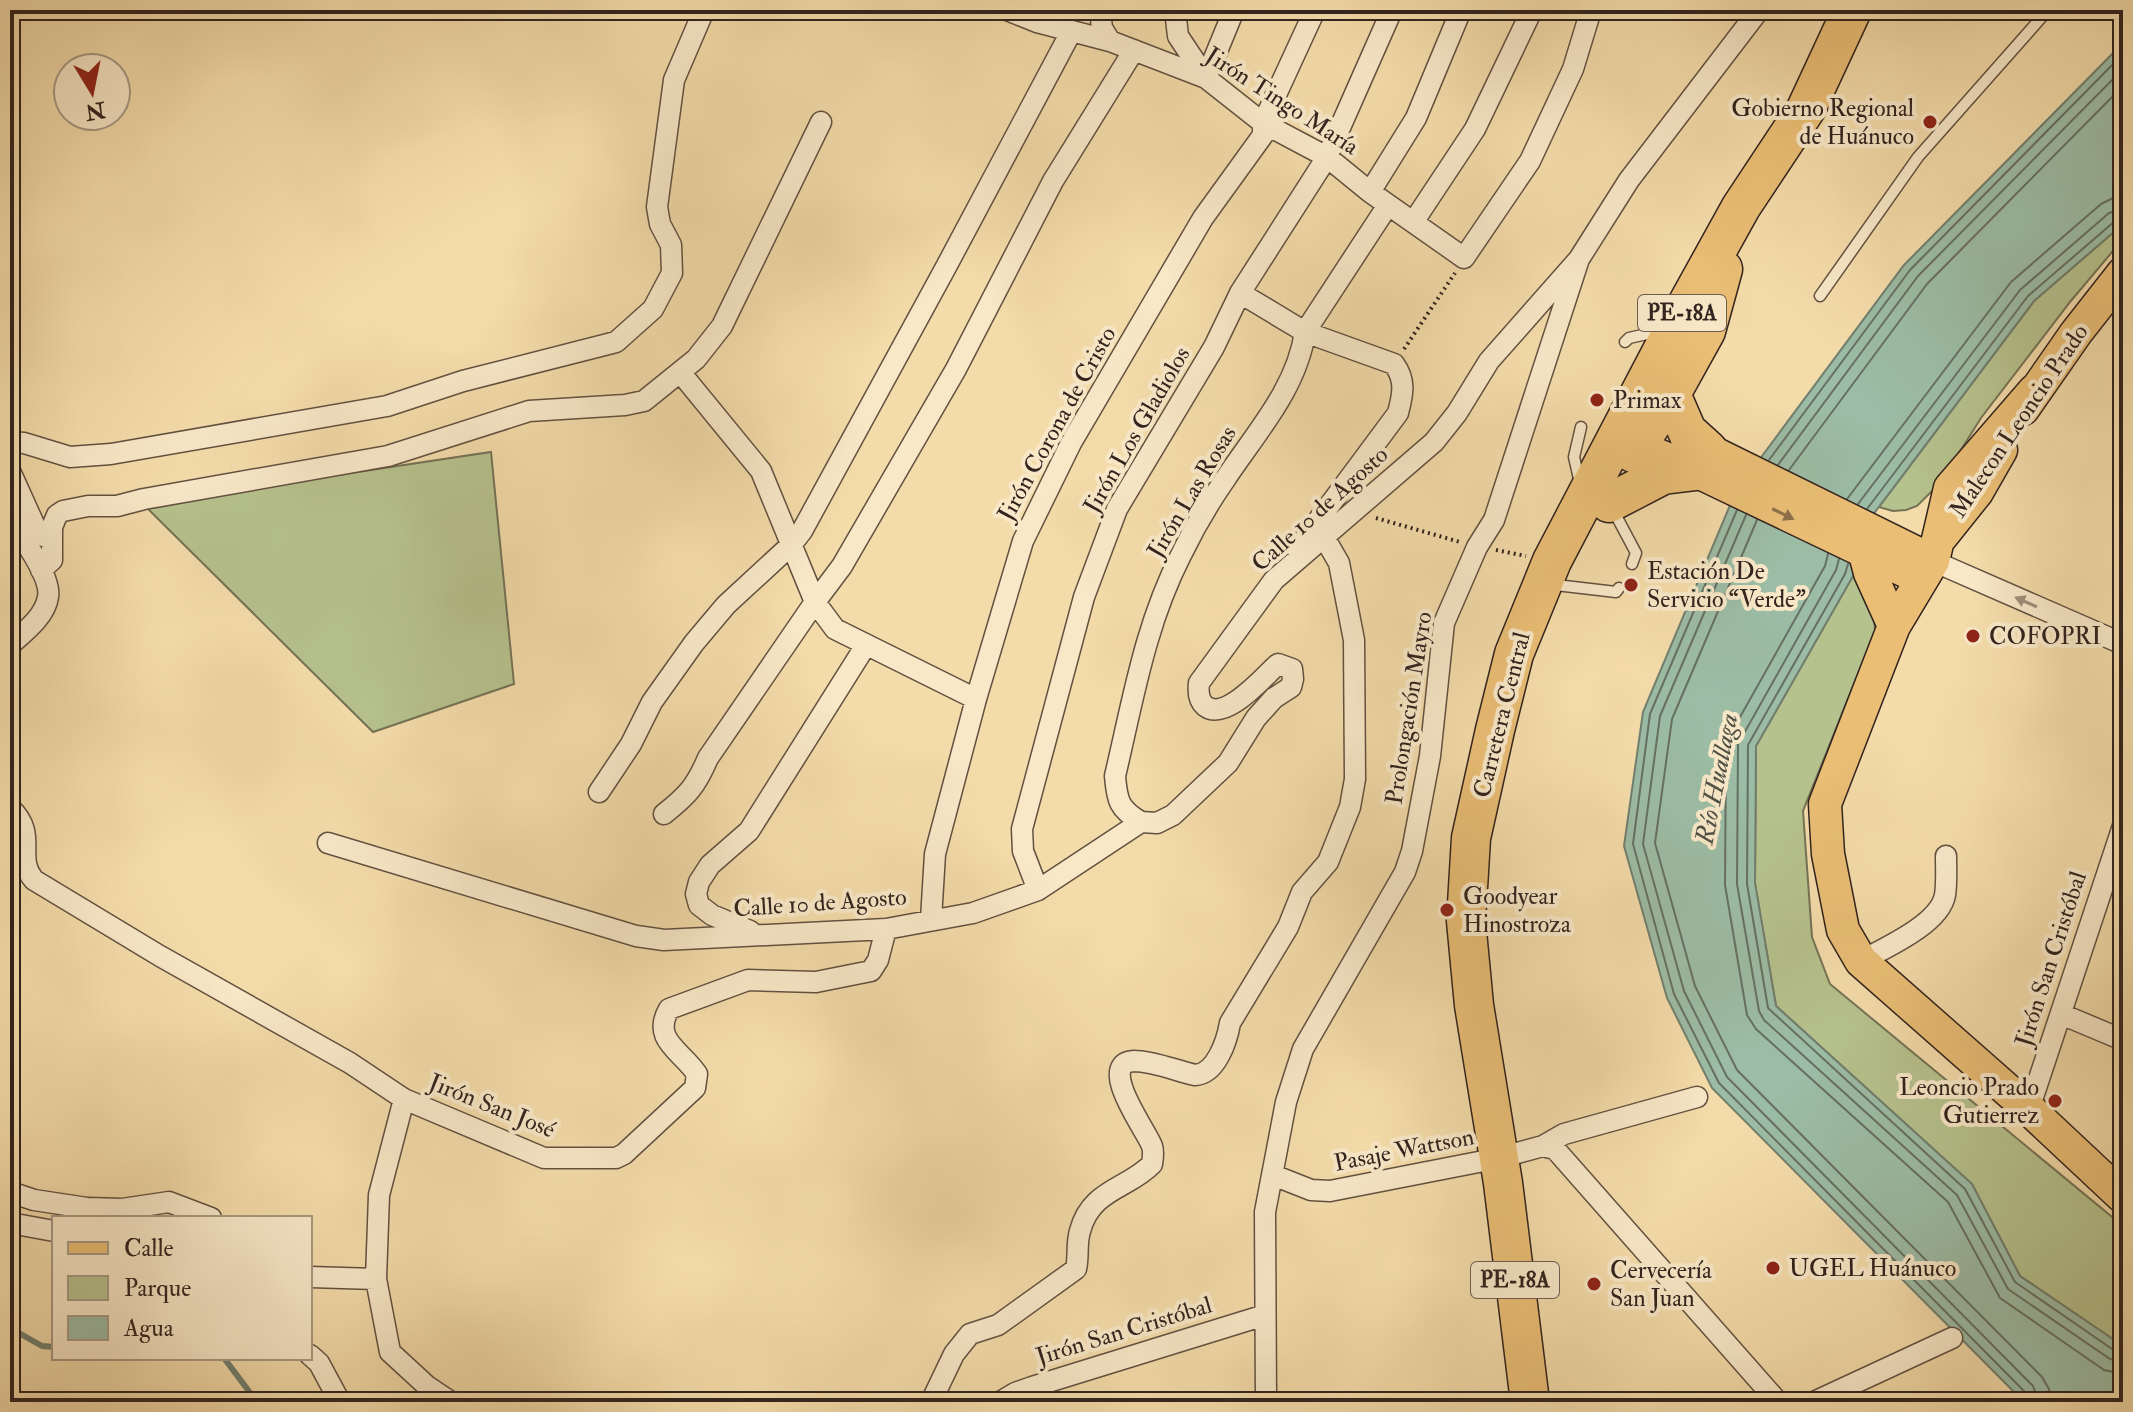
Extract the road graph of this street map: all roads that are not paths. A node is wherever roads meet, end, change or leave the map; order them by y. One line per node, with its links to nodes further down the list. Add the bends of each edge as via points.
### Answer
1 (704, 10): 36 (street, via 674,80 657,207 671,245 672,273 653,309 616,342 387,406 111,454 70,457)
2 (1007, 10): 14 (street, Jirón Tingo María)
3 (1100, 10): 16 (street)
4 (1175, 10): 18 (street, via 1178,36)
5 (1234, 10): 18 (street)
6 (1315, 10): 20 (street, Jirón Corona de Cristo)
7 (1392, 10): 21 (street, Jirón Los Gladiolos)
8 (1461, 10): 22 (street, via 1416,118)
9 (1532, 10): 25 (street, via 1475,129)
10 (1591, 10): 25 (street, Jirón Tingo María, via 1573,69 1530,161 1464,258)
11 (1759, 10): 26 (street, Prolongación Mayro, via 1629,180)
12 (1852, 10): 24 (highway, PE-18A, via 1806,109)
13 (2048, 10): 29 (lane, via 1918,157)
14 (1036, 16): 15 (street, Jirón Tingo María)
15 (1071, 32): 16 (street, Jirón Tingo María); 43 (street)
16 (1110, 41): 17 (street, Jirón Tingo María)
17 (1134, 50): 18 (street, Jirón Tingo María); 51 (street, via 1053,181 869,522)
18 (1206, 78): 20 (street, Jirón Tingo María)
19 (821, 122): 33 (street, via 722,326)
20 (1263, 123): 21 (street, Jirón Tingo María); 56 (street, Jirón Corona de Cristo, via 1257,147 1203,218 1071,443 1023,541)
21 (1327, 157): 22 (street, Jirón Tingo María); 28 (street, Jirón Los Gladiolos)
22 (1370, 192): 23 (street, Jirón Tingo María)
23 (1388, 205): 25 (street, Jirón Tingo María); 31 (street, Jirón Las Rosas)
24 (1741, 207): 30 (highway, PE-18A); 34 (highway, PE-18A, via 1706,331)
25 (1414, 221)
26 (1579, 259): 41 (street, Calle 10 de Agosto, via 1489,361 1434,442); 76 (street, Prolongación Mayro, via 1494,520 1444,623 1430,756 1409,861 1303,1049 1286,1102)
27 (2123, 273): 45 (main road, Malecon Leoncio Prado, via 2034,391 1950,488)
28 (1240, 293): 31 (street); 64 (street, Jirón Los Gladiolos, via 1214,347 1117,509 1084,597 1022,829 1023,851)
29 (1820, 296)
30 (1674, 328): 32 (lane); 34 (highway, PE-18A)
31 (1305, 332): 49 (street, via 1394,364 1402,374 1403,394 1398,413); 60 (street, Jirón Las Rosas, via 1303,350 1276,407 1222,483 1180,556 1143,647 1115,776 1116,798)
32 (1625, 342)
33 (680, 372): 42 (street, via 644,401 529,411 388,456 117,506 69,508 57,515); 43 (street, via 761,471)
34 (1647, 419): 37 (main road); 37 (highway, via 1687,431); 39 (highway, PE-18A)
35 (1581, 427): 39 (lane, via 1574,457)
36 (10, 442)
37 (1710, 464): 39 (highway, via 1663,475); 44 (main road)
38 (10, 471): 42 (street, via 38,533)
39 (1596, 502): 46 (lane, via 1636,553); 48 (highway, PE-18A, via 1585,550)
40 (10, 519): 47 (street)
41 (1324, 537): 49 (street, Calle 10 de Agosto); 89 (street, via 1339,563 1354,640 1355,779 1328,862 1302,892 1288,927 1205,1075 1136,1061 1123,1067 1123,1091 1152,1144 1152,1164 1102,1196 1083,1222 1076,1269 998,1325 963,1341)
42 (52, 540): 47 (street, via 52,560)
43 (791, 545): 51 (street); 57 (street, via 694,643)
44 (1865, 545): 45 (main road); 52 (main road, via 1870,573)
45 (1931, 561): 52 (main road); 53 (street, one-way to 45)
46 (1632, 564)
47 (41, 570): 54 (street, via 48,597 37,620)
48 (1554, 573): 50 (lane, via 1616,592); 75 (highway, Carretera Central / PE-18A, via 1524,626 1471,838 1466,921)
49 (1274, 580): 60 (street, Calle 10 de Agosto, via 1199,683 1198,693 1209,708 1225,709 1278,664 1292,669 1291,687 1256,718 1228,763 1173,815 1157,823)
50 (1619, 588)
51 (815, 602): 55 (street, via 835,629); 59 (street, via 708,758 696,785)
52 (1894, 626): 68 (main road, via 1825,804 1828,854 1843,930)
53 (2123, 644)
54 (10, 645)
55 (866, 645): 56 (street); 67 (street, via 749,831 710,865 699,882 699,905)
56 (976, 699): 65 (street, Jirón Corona de Cristo, via 935,854)
57 (599, 792)
58 (10, 808): 72 (street, Jirón San José, via 25,829 27,872 34,880)
59 (664, 814)
60 (1141, 822): 64 (street, Calle 10 de Agosto)
61 (2123, 826): 69 (street, Jirón San Cristóbal)
62 (328, 843): 67 (street, Calle 10 de Agosto, via 636,936 664,940)
63 (1946, 856): 68 (street, via 1940,909)
64 (1038, 890): 65 (street, Calle 10 de Agosto, via 973,913)
65 (931, 919): 66 (street, Calle 10 de Agosto)
66 (886, 929): 67 (street, Calle 10 de Agosto); 72 (street, Jirón San José, via 871,971 816,982 748,980 669,1009 664,1039 693,1068 698,1082 616,1158 544,1158)
67 (757, 934)
68 (1861, 961): 73 (main road)
69 (2061, 1014): 70 (street); 73 (street, Jirón San Cristóbal)
70 (2123, 1040)
71 (1697, 1097): 74 (street, Pasaje Wattson, via 1564,1134)
72 (404, 1099): 83 (street, via 379,1195)
73 (2029, 1109): 78 (main road)
74 (1543, 1146): 75 (street, Pasaje Wattson); 93 (street, via 1555,1149)
75 (1499, 1158): 76 (street, Pasaje Wattson, via 1330,1191 1311,1190); 92 (highway, Carretera Central / PE-18A)
76 (1273, 1175): 84 (street, Prolongación Mayro, via 1265,1212)
77 (10, 1192): 79 (street, via 87,1208 169,1202)
78 (2123, 1197)
79 (206, 1216)
80 (10, 1223): 81 (street)
81 (52, 1231)
82 (312, 1277): 83 (street)
83 (376, 1279): 88 (street, via 390,1352)
84 (1265, 1315): 90 (street, Jirón San Cristóbal, via 1023,1390); 91 (street, Prolongación Mayro)
85 (1952, 1338): 94 (street)
86 (312, 1357): 87 (street)
87 (340, 1402)
88 (451, 1402)
89 (931, 1402)
90 (1000, 1402)
91 (1266, 1402)
92 (1530, 1402)
93 (1778, 1402)
94 (1814, 1402)

